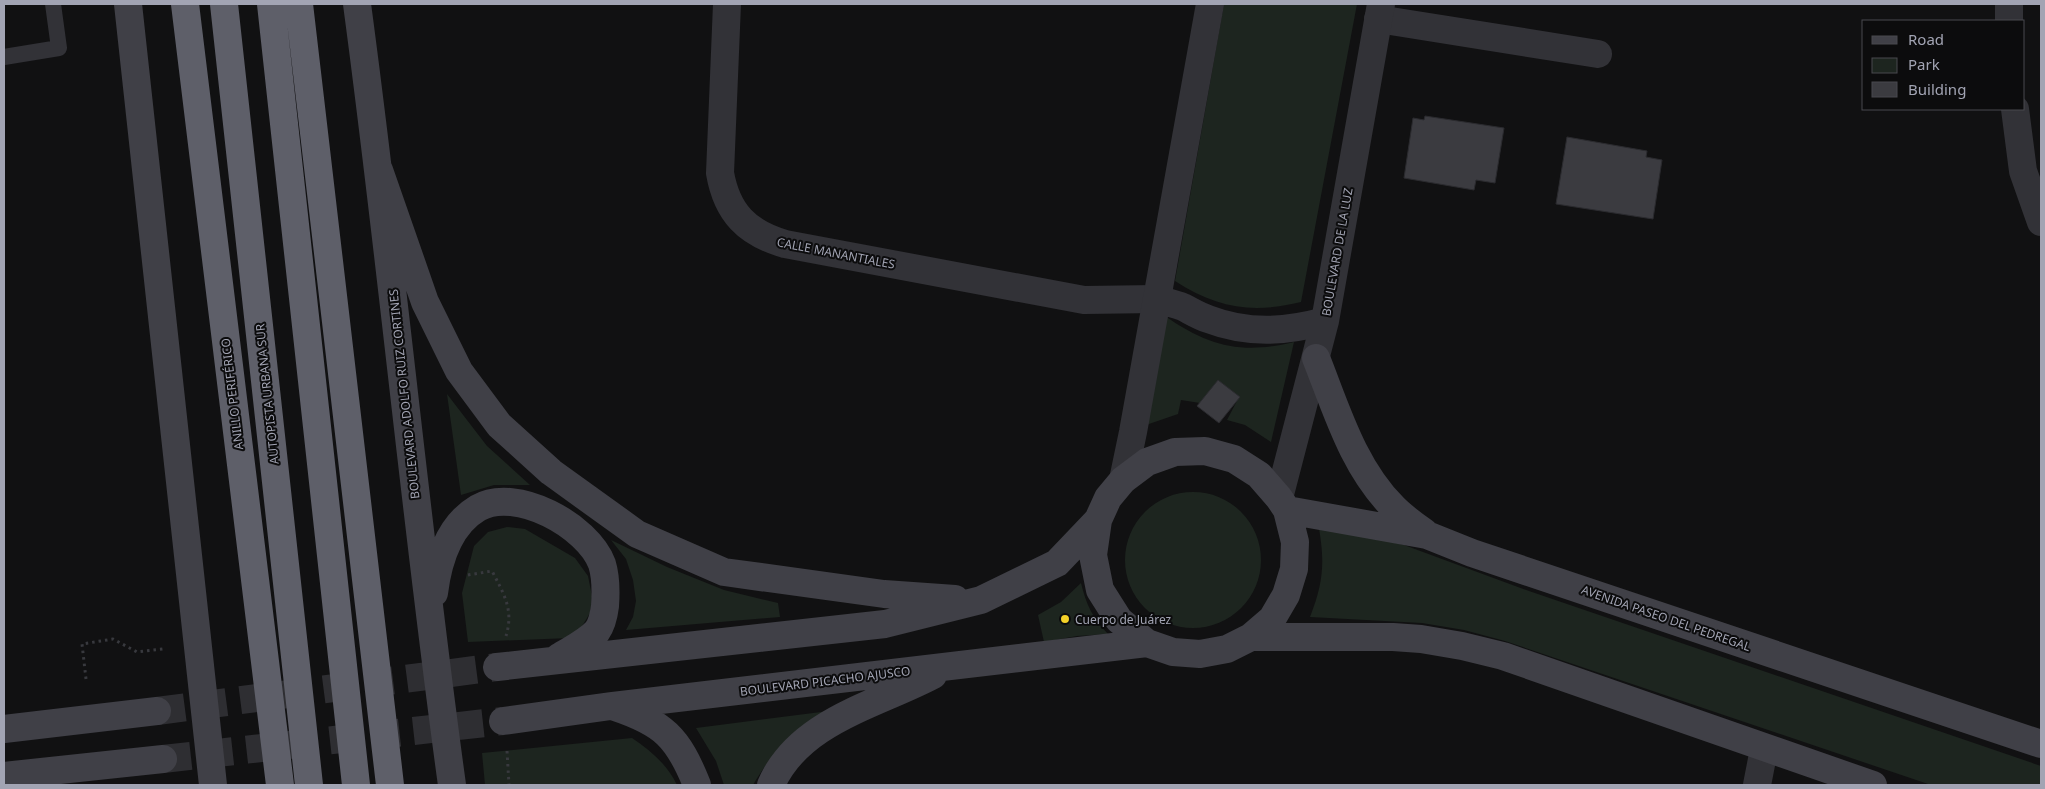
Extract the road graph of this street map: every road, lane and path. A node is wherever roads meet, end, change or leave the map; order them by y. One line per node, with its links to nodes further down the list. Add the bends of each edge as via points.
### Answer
1 (53, 4): 14 (lane, via 60,48)
2 (185, 4): 47 (highway, ANILLO PERIFÉRICO)
3 (224, 4): 48 (highway, AUTOPISTA URBANA SUR)
4 (271, 4): 49 (highway)
5 (299, 4): 50 (highway)
6 (357, 4): 16 (main road, BOULEVARD ADOLFO RUIZ CORTINES)
7 (727, 4): 19 (street, CALLE MANANTIALES, via 720,174 730,206 752,231 785,244 1084,300)
8 (1210, 4): 19 (street)
9 (2009, 4): 12 (street)
10 (127, 7): 46 (main road)
11 (1379, 11): 13 (street); 20 (street, BOULEVARD DE LA LUZ)
12 (2009, 20)
13 (1598, 54)
14 (4, 57)
15 (2015, 110): 17 (street)
16 (379, 170): 27 (main road, via 425,302 459,371 499,425 551,472 621,523 637,534 724,572 884,594); 28 (main road, BOULEVARD ADOLFO RUIZ CORTINES)
17 (2032, 174): 18 (street)
18 (2041, 222)
19 (1158, 299): 20 (street, CALLE MANANTIALES, via 1207,319 1256,331 1287,330); 22 (street)
20 (1325, 321): 21 (street, BOULEVARD DE LA LUZ)
21 (1316, 358): 23 (street, BOULEVARD DE LA LUZ); 25 (main road, via 1352,450 1370,480 1394,509)
22 (1123, 480): 23 (main road, via 1147,462 1175,452 1205,451 1234,459 1260,475); 24 (main road, via 1108,498)
23 (1283, 504): 25 (main road, AVENIDA PASEO DEL PEDREGAL); 29 (main road, via 1295,542 1294,569 1286,595 1272,618)
24 (1098, 520): 27 (main road, via 1057,563); 31 (main road, via 1093,555 1100,590 1119,620)
25 (1427, 535): 41 (main road, AVENIDA PASEO DEL PEDREGAL, via 1472,553)
26 (464, 575): 30 (path, via 492,571 507,600 510,622)
27 (981, 600): 33 (main road, via 885,624)
28 (431, 636): 33 (main road, via 435,585 441,558 451,535 479,507 499,501 514,501 555,516 590,546 601,563 606,586 603,616 597,630); 51 (main road, BOULEVARD ADOLFO RUIZ CORTINES)
29 (1252, 636): 31 (main road, via 1227,649 1200,654 1173,652); 42 (main road, via 1393,637 1462,646 1503,656)
30 (505, 639)
31 (1147, 643): 34 (main road, BOULEVARD PICACHO AJUSCO)
32 (163, 649): 36 (path, via 137,652 113,639 82,644)
33 (554, 660): 35 (main road)
34 (951, 666): 37 (main road, BOULEVARD PICACHO AJUSCO); 44 (main road, via 837,719 806,741)
35 (497, 667)
36 (86, 679)
37 (611, 706): 40 (main road, BOULEVARD PICACHO AJUSCO); 53 (main road, via 656,724 680,750)
38 (157, 712): 39 (main road)
39 (4, 729)
40 (505, 732): 52 (path)
41 (2041, 744)
42 (1764, 748): 55 (street); 56 (main road)
43 (163, 759): 45 (main road)
44 (786, 773): 54 (main road)
45 (4, 776)
46 (213, 785)
47 (280, 785)
48 (310, 785)
49 (356, 785)
50 (390, 785)
51 (452, 785)
52 (509, 785)
53 (697, 785)
54 (771, 785)
55 (1757, 785)
56 (1873, 785)

